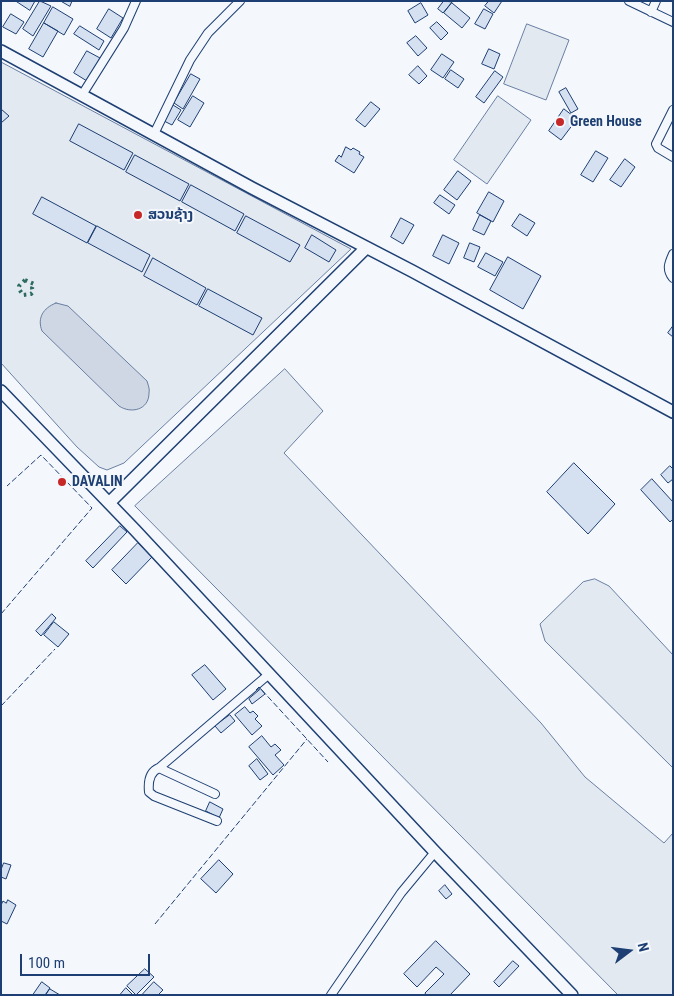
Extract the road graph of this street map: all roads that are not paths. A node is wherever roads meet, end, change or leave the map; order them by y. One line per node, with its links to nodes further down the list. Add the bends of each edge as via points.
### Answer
1 (136, 1): 8 (street, via 124,28)
2 (240, 1): 10 (street, via 208,33 190,60)
3 (629, 1): 5 (street)
4 (656, 1): 5 (street)
5 (651, 12): 6 (street)
6 (673, 22)
7 (1, 51): 8 (street)
8 (82, 95): 10 (street)
9 (673, 110): 11 (street, via 656,144)
10 (154, 134): 12 (street)
11 (673, 156)
12 (366, 248): 16 (street); 17 (street)
13 (673, 254): 14 (street, via 668,264)
14 (673, 278)
15 (1, 391): 17 (street)
16 (673, 412)
17 (109, 503): 18 (street)
18 (268, 675): 19 (street); 22 (street)
19 (160, 768): 20 (street); 21 (street, via 151,773 149,792)
20 (215, 794)
21 (217, 821)
22 (435, 852): 23 (street, via 401,893); 24 (street)
23 (332, 995)
24 (572, 995)

